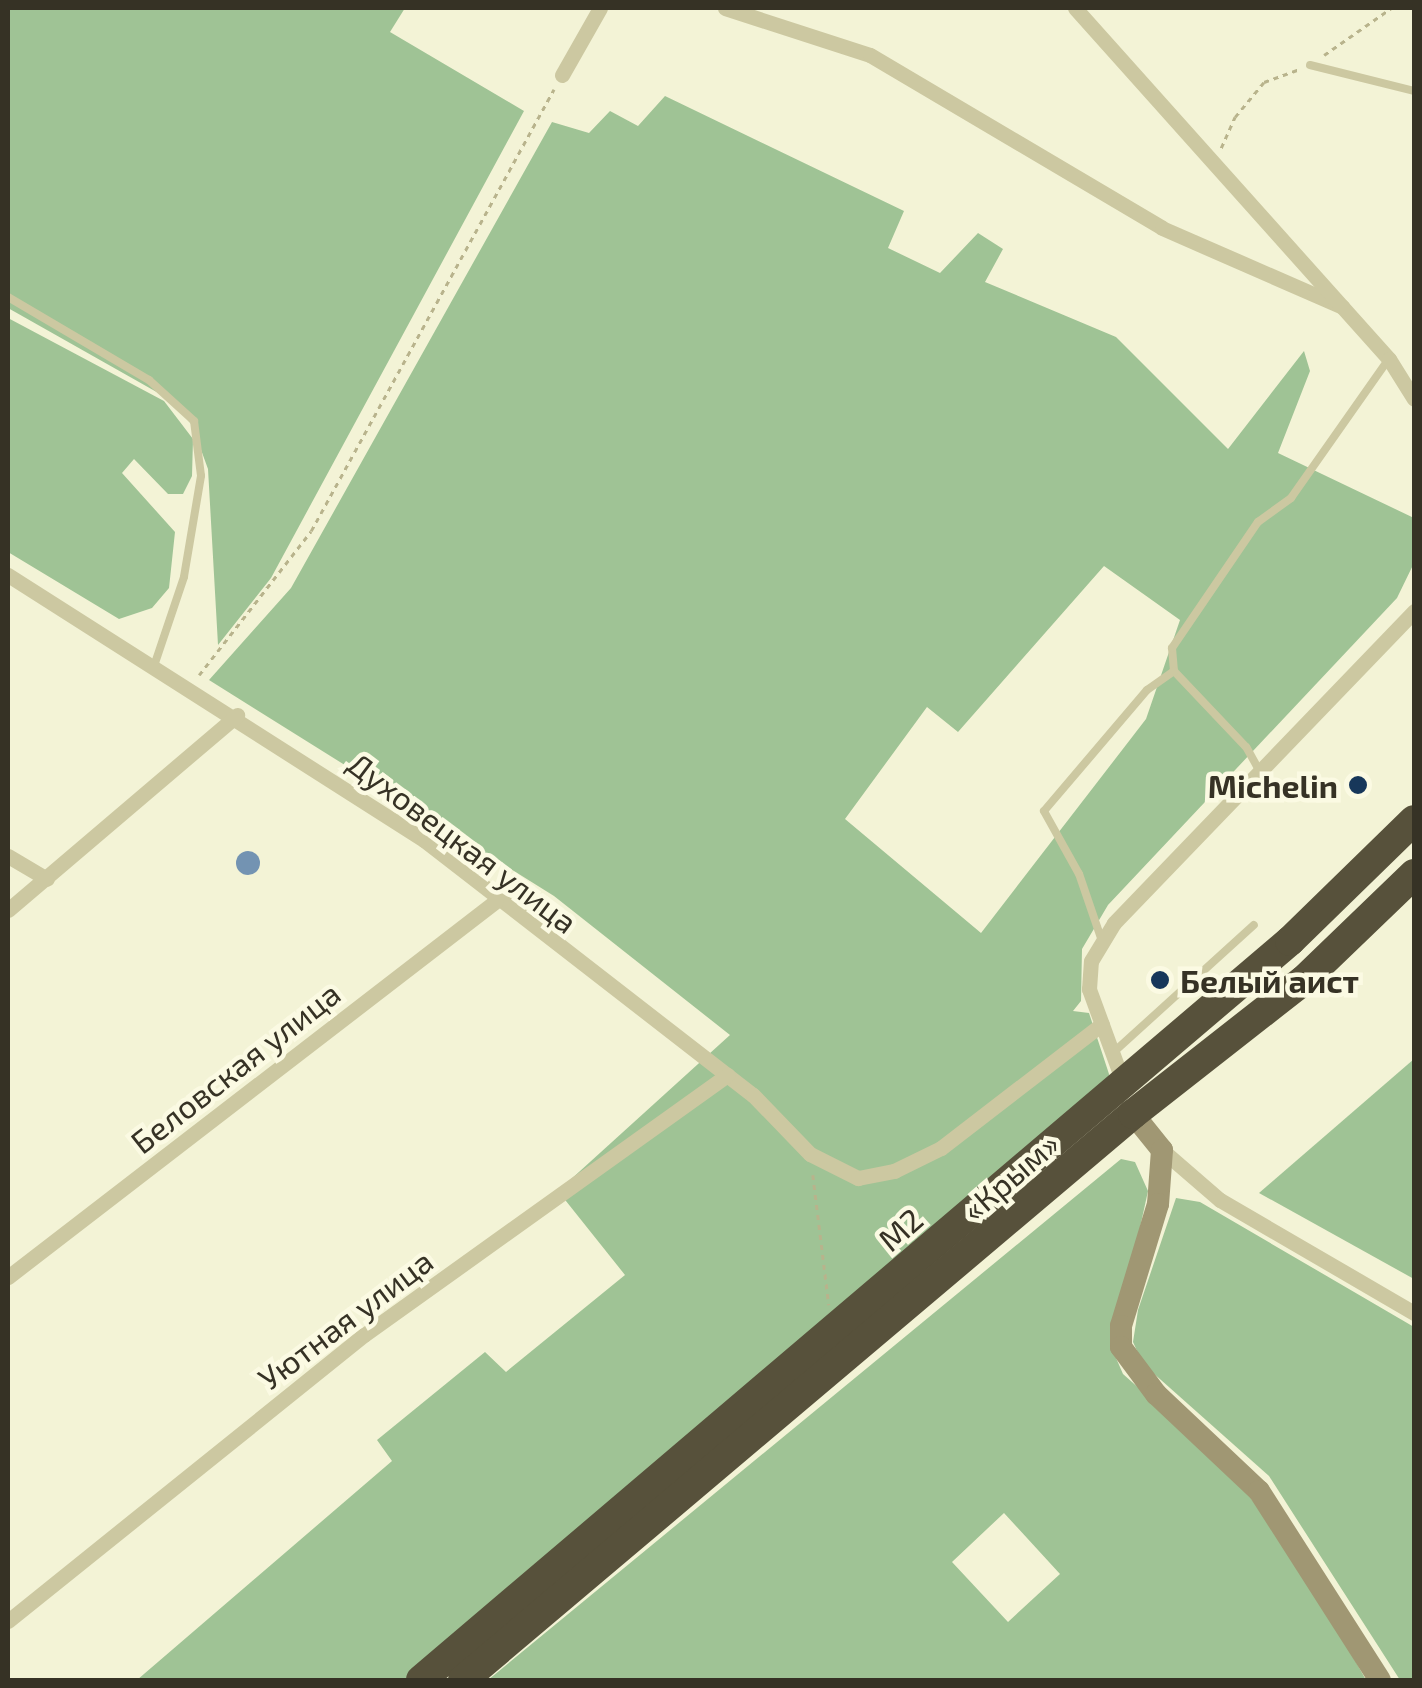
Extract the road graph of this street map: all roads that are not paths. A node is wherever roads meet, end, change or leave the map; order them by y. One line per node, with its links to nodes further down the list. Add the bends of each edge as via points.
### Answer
1 (600, 8): 5 (street)
2 (725, 8): 8 (street, via 870,55 1162,228)
3 (1075, 8): 8 (street)
4 (1310, 65): 6 (lane)
5 (562, 75)
6 (1414, 91)
7 (8, 297): 13 (lane, via 149,380 194,421 201,476 184,577)
8 (1344, 307): 9 (street)
9 (1389, 359): 10 (street); 14 (lane, via 1290,498 1258,522 1172,648)
10 (1414, 399)
11 (8, 575): 13 (street, Духовецкая улица)
12 (1414, 611): 16 (street)
13 (154, 666): 15 (street, Духовецкая улица)
14 (1174, 671): 16 (lane, via 1246,747); 24 (lane, via 1147,690 1044,811 1079,874)
15 (237, 715): 20 (street); 21 (street, Духовецкая улица, via 424,840)
16 (1261, 774): 24 (street, via 1190,838)
17 (1414, 820): 28 (highway, М2, via 1290,940)
18 (8, 856): 20 (street)
19 (1414, 874): 29 (highway, «Крым», via 1304,980)
20 (47, 880): 22 (street)
21 (496, 901): 27 (street, Духовецкая улица); 31 (street, Беловская улица)
22 (8, 910)
23 (1254, 925): 26 (lane)
24 (1102, 942): 25 (street, via 1091,961 1089,989)
25 (1102, 1024): 26 (street); 27 (street, Духовецкая улица, via 942,1148 894,1171 858,1178 810,1154)
26 (1116, 1050): 28 (street)
27 (727, 1076): 33 (street, Уютная улица, via 364,1335)
28 (1124, 1083): 29 (street); 34 (highway, М2)
29 (1133, 1114): 30 (street); 35 (highway, «Крым»)
30 (1162, 1150): 32 (street, via 1220,1200); 36 (street, via 1158,1204 1120,1326 1121,1346 1156,1394 1260,1491)
31 (8, 1276)
32 (1414, 1313)
33 (8, 1621)
34 (421, 1680)
35 (463, 1680)
36 (1380, 1680)

